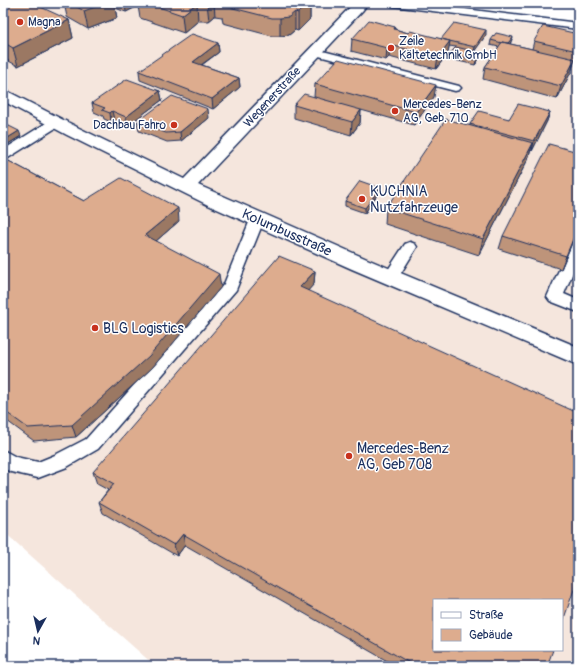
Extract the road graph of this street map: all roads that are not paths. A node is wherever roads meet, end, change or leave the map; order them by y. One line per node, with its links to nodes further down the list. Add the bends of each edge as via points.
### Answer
1 (392, 3): 3 (lane)
2 (358, 7): 4 (street, Wegenerstraße)
3 (578, 26)
4 (315, 52): 5 (lane); 9 (street, Wegenerstraße)
5 (455, 88)
6 (3, 94): 7 (street, Kolumbusstraße)
7 (55, 123): 8 (lane); 9 (street, Kolumbusstraße)
8 (3, 155)
9 (186, 187): 10 (street, Kolumbusstraße)
10 (257, 220): 13 (street, Kolumbusstraße); 16 (lane, via 231,286 92,444 38,470 11,464)
11 (578, 243): 14 (lane, via 556,297)
12 (410, 247): 13 (lane)
13 (391, 277): 15 (street, Kolumbusstraße)
14 (578, 306)
15 (578, 356)
16 (3, 458)

